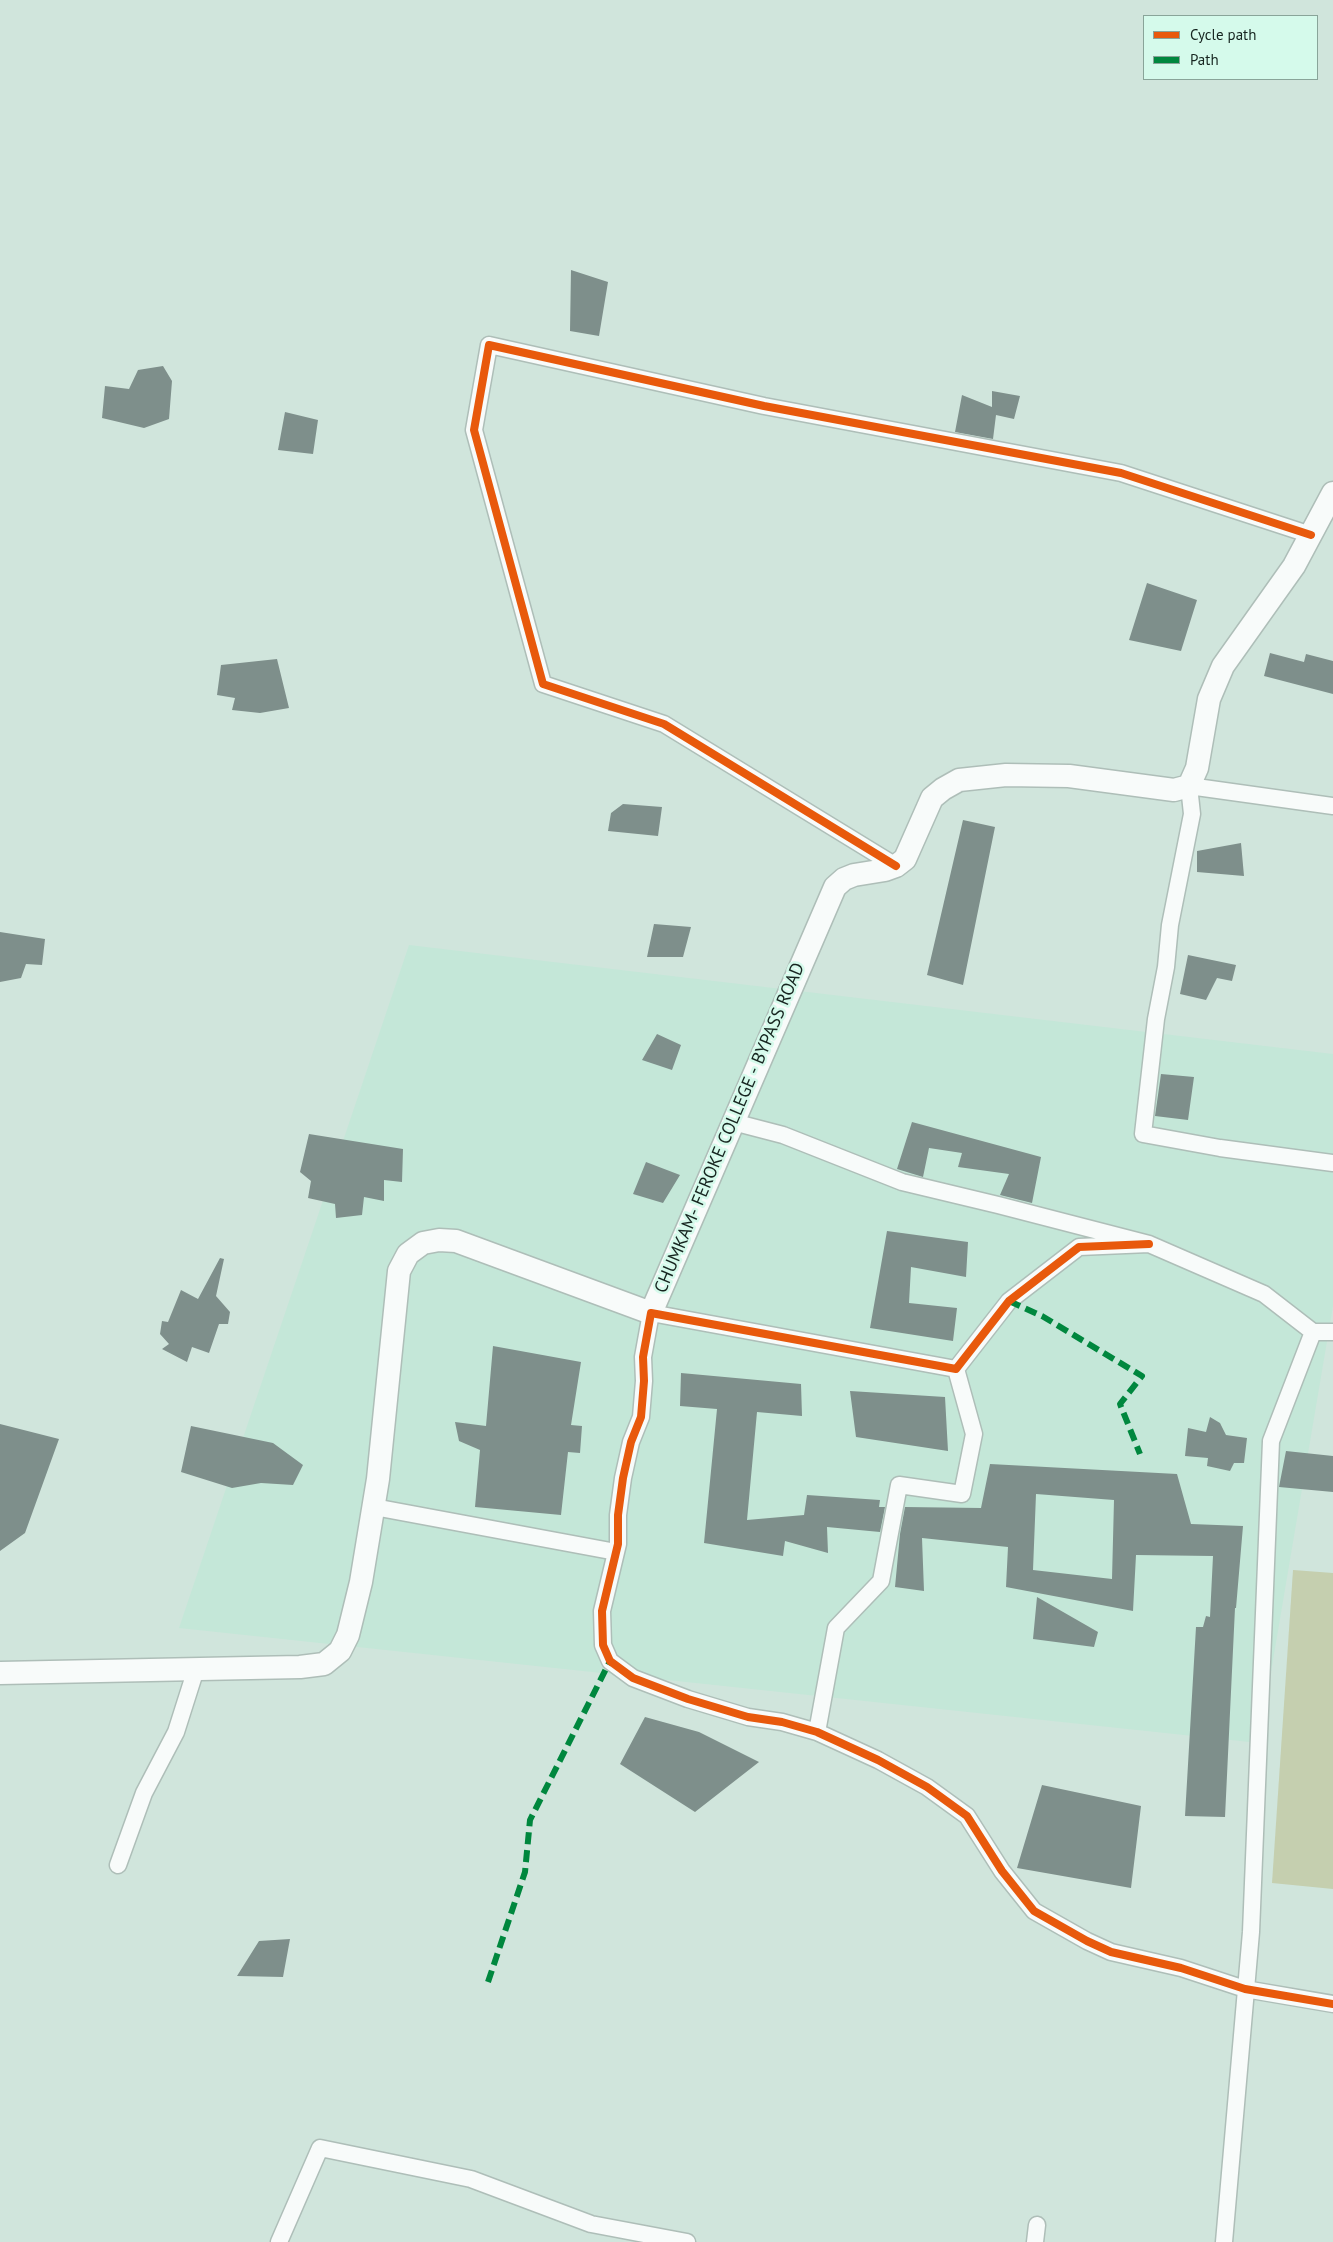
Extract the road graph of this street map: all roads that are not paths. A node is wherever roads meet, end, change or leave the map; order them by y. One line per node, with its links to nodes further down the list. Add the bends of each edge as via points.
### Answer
1 (1333, 493): 2 (main road)
2 (1311, 535): 3 (main road, via 1294,566 1223,666 1209,699 1197,768); 5 (street, via 1121,474 764,406 489,345 474,430 543,684 664,724)
3 (1189, 786): 4 (street); 5 (main road, via 1174,790 1060,776 1006,775 959,780 932,798 910,851); 7 (street, via 1192,814 1170,926 1143,1134)
4 (1333, 806)
5 (896, 866): 6 (main road, CHUMKAM- FEROKE COLLEGE - BYPASS ROAD, via 854,875 835,887)
6 (732, 1122): 8 (street, via 783,1135 902,1182); 9 (main road, CHUMKAM- FEROKE COLLEGE - BYPASS ROAD)
7 (1333, 1163)
8 (1149, 1244): 10 (street, via 1264,1294); 12 (street, via 1079,1247 1008,1301)
9 (651, 1313): 12 (street); 13 (main road, CHUMKAM- FEROKE COLLEGE - BYPASS ROAD, via 476,1247 456,1241 423,1243 408,1254 399,1271); 14 (street, via 644,1358 641,1416 623,1478)
10 (1313, 1332): 11 (street); 19 (street, via 1271,1442 1251,1922)
11 (1333, 1332)
12 (956, 1369): 17 (street, via 974,1434 962,1494 899,1485 881,1581 836,1628)
13 (374, 1507): 14 (street); 15 (main road, CHUMKAM- FEROKE COLLEGE - BYPASS ROAD, via 361,1582 348,1635 340,1651 324,1664 300,1668)
14 (616, 1552): 17 (street, via 602,1611 603,1645 610,1661 633,1678 688,1699 748,1717)
15 (196, 1670): 16 (main road, CHUMKAM- FEROKE COLLEGE - BYPASS ROAD); 18 (street, via 176,1732 144,1793)
16 (0, 1673)
17 (818, 1732): 19 (street, via 927,1787 967,1816 1002,1871 1034,1911 1111,1952 1180,1968)
18 (118, 1864)
19 (1245, 1989): 20 (street); 25 (street)
20 (1333, 2004)
21 (1037, 2225): 24 (street)
22 (279, 2242): 23 (street, via 320,2148 471,2179 591,2224)
23 (687, 2242)
24 (1035, 2242)
25 (1224, 2242)

